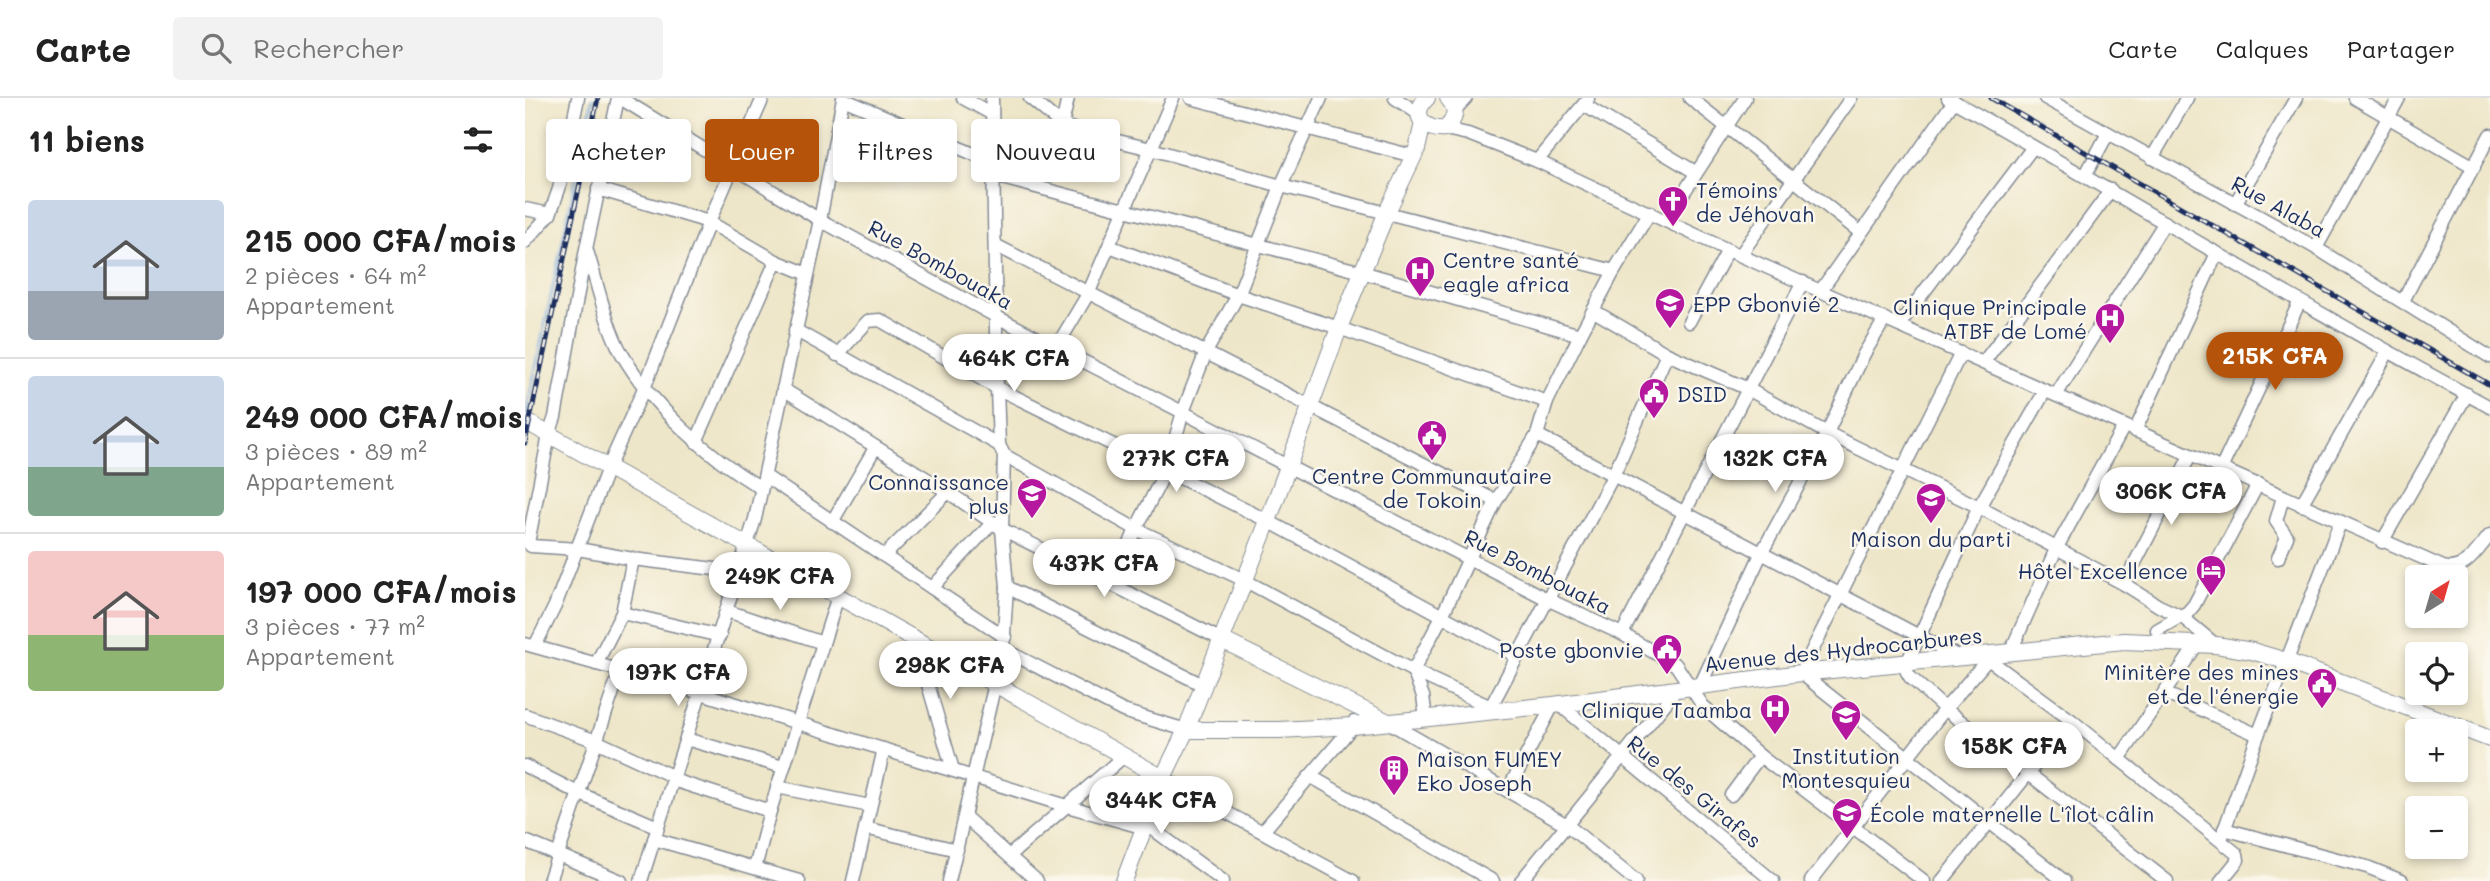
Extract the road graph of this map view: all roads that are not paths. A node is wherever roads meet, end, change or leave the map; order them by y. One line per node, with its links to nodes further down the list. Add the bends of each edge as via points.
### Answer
1 (578, 98): 60 (street)
2 (619, 98): 39 (street, Rue Bombouaka); 53 (street)
3 (763, 98): 27 (street)
4 (963, 98): 25 (street)
5 (992, 98): 25 (street)
6 (1030, 98): 29 (street)
7 (1068, 98): 30 (street)
8 (1173, 98): 38 (street)
9 (1191, 98): 32 (street)
10 (1321, 98): 32 (street)
11 (1395, 98): 24 (street)
12 (1690, 98): 31 (street)
13 (1745, 98): 31 (street)
14 (1851, 98): 47 (street)
15 (2045, 98): 33 (street, Rue Alaba)
16 (2187, 98): 42 (street)
17 (2296, 98): 55 (street)
18 (2355, 98): 26 (street)
19 (2399, 98): 26 (street)
20 (843, 99): 41 (street); 61 (street)
21 (1951, 100): 37 (street); 65 (street)
22 (1587, 101): 43 (street); 45 (street)
23 (1456, 105): 24 (main road, via 1453,121); 34 (street)
24 (1426, 110): 34 (street); 40 (main road)
25 (992, 114): 28 (street)
26 (2389, 118): 44 (street); 70 (street)
27 (754, 119)
28 (992, 119)
29 (1055, 119)
30 (1063, 119)
31 (1726, 127): 45 (street); 47 (street)
32 (1307, 128): 40 (street); 52 (street)
33 (2108, 133): 42 (street, Rue Alaba); 46 (street)
34 (1468, 134): 43 (street)
35 (2490, 135): 44 (street)
36 (1120, 141): 38 (street)
37 (2033, 147): 46 (street); 88 (street)
38 (1151, 149): 52 (street); 57 (street)
39 (705, 151)
40 (1415, 152): 58 (main road)
41 (971, 158)
42 (2152, 158): 55 (street, Rue Alaba)
43 (1537, 161): 59 (street)
44 (2474, 167): 83 (street)
45 (1696, 172): 62 (street)
46 (2085, 176): 54 (street)
47 (1794, 180): 65 (street); 72 (street)
48 (726, 182): 63 (street)
49 (757, 182): 61 (street, Rue Bombouaka)
50 (994, 182): 67 (street)
51 (1036, 182): 57 (street)
52 (1281, 186): 58 (street); 68 (street)
53 (598, 189): 63 (street); 71 (street)
54 (2111, 190): 64 (street); 99 (street)
55 (2235, 204): 70 (street, Rue Alaba)
56 (525, 209): 60 (street)
57 (1125, 210): 68 (street); 69 (street)
58 (1387, 212): 75 (street); 76 (main road)
59 (1650, 212): 62 (street); 75 (street)
60 (550, 214): 66 (street)
61 (820, 220): 77 (street); 85 (street, Rue Bombouaka)
62 (1666, 220): 72 (street)
63 (709, 222): 74 (street); 100 (street)
64 (2165, 222): 73 (street); 104 (street)
65 (1861, 233): 79 (street)
66 (525, 242)
67 (995, 245): 80 (street); 85 (street)
68 (1257, 245): 76 (street); 81 (street)
69 (1109, 246): 80 (street); 81 (street)
70 (2316, 248): 83 (street, Rue Alaba)
71 (586, 249): 100 (street, via 614,336); 113 (street)
72 (1734, 252): 78 (street); 87 (street)
73 (2217, 253): 82 (street); 111 (street)
74 (776, 261): 77 (street); 115 (street)
75 (1614, 271): 84 (street)
76 (1362, 272): 89 (main road); 91 (street)
77 (808, 274): 90 (street)
78 (1803, 282): 79 (street); 103 (street)
79 (1821, 290): 86 (street)
80 (1089, 294): 92 (street); 93 (street)
81 (1238, 295): 89 (street); 93 (street)
82 (2300, 301): 94 (street); 121 (street)
83 (2403, 301): 98 (street, Rue Alaba)
84 (1594, 311): 91 (street); 96 (street)
85 (997, 317): 92 (street, Rue Bombouaka); 102 (street)
86 (1885, 319): 88 (street); 112 (street)
87 (1689, 322)
88 (1899, 325): 95 (street)
89 (1339, 328): 106 (street); 107 (main road)
90 (795, 330): 97 (street); 101 (street)
91 (1580, 335): 106 (street)
92 (1057, 346): 109 (street, Rue Bombouaka)
93 (1206, 352): 107 (street); 109 (street)
94 (2388, 352): 105 (street); 130 (street)
95 (1961, 353): 99 (street); 123 (street)
96 (1667, 354): 103 (street); 124 (street)
97 (837, 355): 102 (street, via 875,319); 117 (street)
98 (2490, 357)
99 (1983, 363): 104 (street)
100 (645, 386): 115 (street); 120 (street)
101 (783, 388): 116 (street); 125 (street)
102 (997, 388): 117 (street); 122 (street)
103 (1747, 388): 112 (street); 132 (street)
104 (2050, 393): 111 (street); 131 (street)
105 (2467, 394): 108 (street); 139 (street)
106 (1546, 402): 114 (street)
107 (1312, 406): 119 (main road); 129 (street)
108 (2490, 407)
109 (1183, 412): 119 (street, Rue Bombouaka); 122 (street)
110 (525, 421): 113 (main road)
111 (2130, 429): 118 (street); 142 (street)
112 (1827, 433): 123 (street); 143 (street)
113 (549, 435): 120 (main road); 141 (street, via 528,543)
114 (1537, 435): 124 (street); 129 (street)
115 (696, 442): 125 (street, via 735,472)
116 (875, 448): 127 (street); 134 (street)
117 (1001, 450): 136 (street); 137 (street)
118 (2190, 456): 121 (street); 150 (street)
119 (1288, 466): 133 (main road); 145 (street, Rue Bombouaka)
120 (608, 468): 140 (main road); 141 (street)
121 (2221, 469): 126 (street)
122 (1166, 470): 133 (street); 137 (street)
123 (1901, 470): 131 (street); 154 (street)
124 (1613, 476): 132 (street); 156 (street)
125 (763, 482): 134 (street); 140 (street)
126 (2258, 484): 128 (street); 157 (street)
127 (948, 492): 136 (street); 144 (street)
128 (2283, 496): 130 (street); 146 (street, via 2276,521 2287,537)
129 (1496, 501): 145 (street)
130 (2301, 505): 135 (street)
131 (1979, 507): 142 (street); 166 (street)
132 (1685, 514): 143 (street); 164 (street)
133 (1268, 521): 149 (main road); 161 (street)
134 (832, 522): 144 (street)
135 (2340, 523): 139 (street); 179 (street)
136 (998, 525): 151 (street); 152 (street); 153 (street)
137 (1136, 529): 149 (street); 151 (street)
138 (2490, 535): 139 (street, via 2463,565 2453,569)
139 (2382, 542)
140 (747, 546): 148 (street); 155 (main road)
141 (578, 549): 147 (street); 173 (street, via 555,606)
142 (2056, 549): 150 (street); 175 (street)
143 (1761, 554): 154 (street); 187 (street)
144 (884, 556): 153 (street)
145 (1468, 558): 156 (street, Rue Bombouaka); 161 (street)
146 (2278, 558)
147 (632, 559): 148 (street); 160 (street)
148 (739, 572): 159 (street)
149 (1244, 580): 169 (main road); 183 (street)
150 (2124, 584): 158 (street)
151 (1113, 585): 169 (street)
152 (1007, 587): 171 (street); 186 (street)
153 (932, 588): 171 (street)
154 (1839, 594): 166 (street); 184 (street)
155 (838, 596): 168 (main road); 170 (street)
156 (1546, 599): 164 (street, Rue Bombouaka); 176 (street)
157 (2194, 605): 162 (street); 163 (street)
158 (2159, 606): 162 (street); 167 (street, via 2161,621)
159 (727, 611): 165 (street); 170 (street)
160 (622, 613): 165 (street); 181 (street)
161 (1442, 616): 176 (street); 183 (street)
162 (2181, 616): 163 (street); 167 (street)
163 (2193, 626): 172 (street); 174 (street)
164 (1622, 634): 187 (street, Rue Bombouaka, via 1676,665)
165 (720, 635): 188 (street)
166 (1920, 635): 177 (street); 180 (street)
167 (2151, 635): 172 (main road, Avenue des Hydrocarbures); 175 (main road, Avenue des Hydrocarbures)
168 (915, 640): 185 (main road); 213 (street)
169 (1222, 640): 186 (main road); 191 (main road)
170 (823, 643): 198 (street)
171 (1004, 643): 185 (street); 200 (street, via 1123,711)
172 (2192, 643): 174 (main road, Avenue des Hydrocarbures); 189 (street)
173 (530, 645): 181 (street)
174 (2216, 645): 179 (main road, Avenue des Hydrocarbures)
175 (2011, 651): 178 (main road, Avenue des Hydrocarbures)
176 (1518, 657): 193 (street)
177 (1959, 657): 178 (main road, Avenue des Hydrocarbures); 180 (main road, Avenue des Hydrocarbures)
178 (1987, 657): 192 (street); 196 (street)
179 (2286, 661): 201 (street); 202 (main road, Avenue des Hydrocarbures)
180 (1907, 663): 184 (main road, Avenue des Hydrocarbures); 192 (street, via 1910,677)
181 (596, 664): 182 (street)
182 (620, 671): 188 (street); 204 (street)
183 (1413, 671): 193 (street); 195 (street)
184 (1801, 673): 187 (main road, Avenue des Hydrocarbures); 209 (street)
185 (995, 684): 206 (main road); 216 (street)
186 (1203, 685): 200 (main road)
187 (1690, 688): 190 (main road, Avenue des Hydrocarbures); 207 (street, Rue Bombouaka, via 1703,706); 208 (street)
188 (701, 693): 198 (street); 203 (street)
189 (2164, 693): 201 (street); 210 (street)
190 (1557, 705): 193 (main road, Avenue des Hydrocarbures); 208 (street, Rue des Girafes); 220 (street)
191 (1358, 706): 197 (main road); 199 (street)
192 (1945, 709): 209 (street); 214 (street)
193 (1489, 710): 195 (main road, Avenue des Hydrocarbures)
194 (525, 715): 204 (street)
195 (1426, 718): 197 (main road, Avenue des Hydrocarbures)
196 (2071, 720): 210 (street); 214 (street)
197 (1388, 722): 199 (main road, Avenue des Hydrocarbures); 220 (street)
198 (799, 723): 205 (street); 212 (street)
199 (1353, 726): 200 (main road, Avenue des Hydrocarbures); 215 (street)
200 (1187, 730): 217 (main road)
201 (2257, 735): 234 (street)
202 (2490, 738)
203 (686, 739): 212 (street); 218 (street)
204 (596, 741): 218 (street); 221 (street)
205 (884, 749): 213 (street); 223 (street)
206 (1124, 756): 217 (main road); 224 (street)
207 (1760, 756): 222 (street); 231 (street, Rue Bombouaka)
208 (1622, 757): 228 (street); 254 (street, Rue des Girafes)
209 (1907, 759): 227 (street); 231 (street)
210 (2119, 759): 234 (street)
211 (525, 766): 221 (street)
212 (783, 768): 219 (street)
213 (953, 770): 216 (street)
214 (2028, 772): 227 (street); 258 (street)
215 (1310, 776): 232 (street); 251 (street)
216 (974, 777): 224 (street); 226 (street)
217 (1164, 778): 229 (main road); 232 (street)
218 (673, 779): 225 (street); 233 (street)
219 (777, 787): 223 (street); 225 (street)
220 (1508, 790): 228 (street)
221 (578, 793): 233 (street); 237 (street)
222 (1731, 795)
223 (870, 806): 230 (street)
224 (1066, 806): 229 (street); 238 (street)
225 (770, 811): 239 (street)
226 (965, 817): 236 (street); 238 (street)
227 (1989, 821): 256 (street); 257 (street)
228 (1567, 825): 252 (street); 253 (street)
229 (1145, 826): 248 (main road); 249 (street)
230 (865, 828): 236 (street); 245 (street)
231 (1852, 828): 240 (street, Rue Bombouaka); 255 (street)
232 (1263, 831): 250 (street)
233 (656, 833): 239 (street); 243 (street)
234 (2222, 834): 259 (street, via 2239,858); 260 (street, via 2367,867)
235 (525, 841): 237 (street)
236 (957, 850): 246 (street)
237 (558, 855): 241 (street); 242 (street)
238 (1009, 856): 247 (street)
239 (755, 867): 244 (street)
240 (1921, 880)
241 (549, 881)
242 (621, 881)
243 (641, 881)
244 (799, 881)
245 (853, 881)
246 (949, 881)
247 (1037, 881)
248 (1124, 881)
249 (1223, 881)
250 (1353, 881)
251 (1493, 881)
252 (1521, 881)
253 (1636, 881)
254 (1773, 881)
255 (1811, 881)
256 (1942, 881)
257 (2064, 881)
258 (2167, 881)
259 (2221, 881)
260 (2402, 881)

